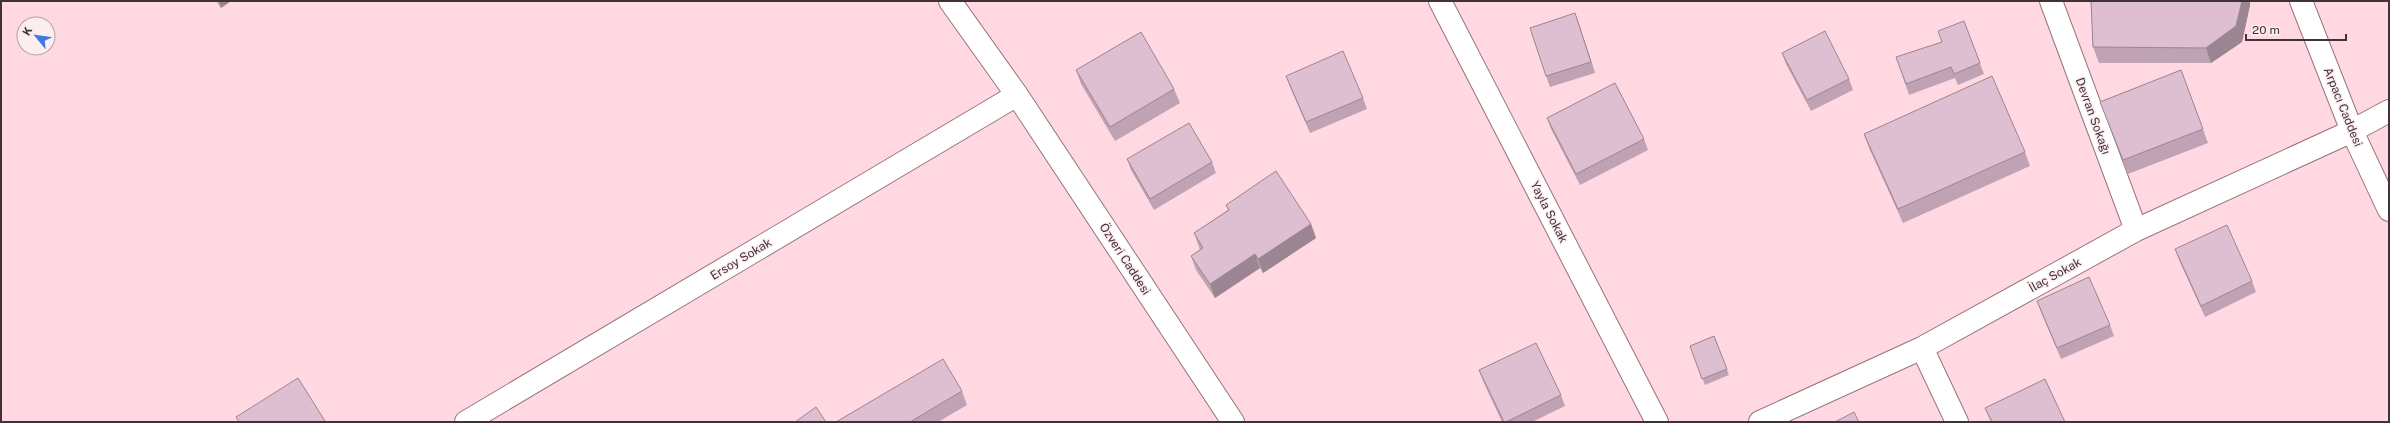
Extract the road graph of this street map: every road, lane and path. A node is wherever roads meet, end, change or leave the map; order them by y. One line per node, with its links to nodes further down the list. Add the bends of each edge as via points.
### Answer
1 (950, 1): 5 (street, Özveri Caddesi)
2 (1440, 1): 13 (street, Yayla Sokak)
3 (2051, 1): 9 (street, Devran Sokağı)
4 (2301, 1): 7 (street, Arpacı Caddesi)
5 (1017, 95): 11 (street, Ersoy Sokak); 12 (street, Özveri Caddesi)
6 (2389, 111): 7 (street, İlaç Sokak)
7 (2352, 131): 8 (street, Arpacı Caddesi); 9 (street, İlaç Sokak)
8 (2389, 210)
9 (2136, 230): 10 (street, İlaç Sokak)
10 (1922, 348): 14 (street, İlaç Sokak); 15 (street)
11 (466, 422)
12 (1232, 422)
13 (1657, 422)
14 (1760, 422)
15 (1957, 422)

